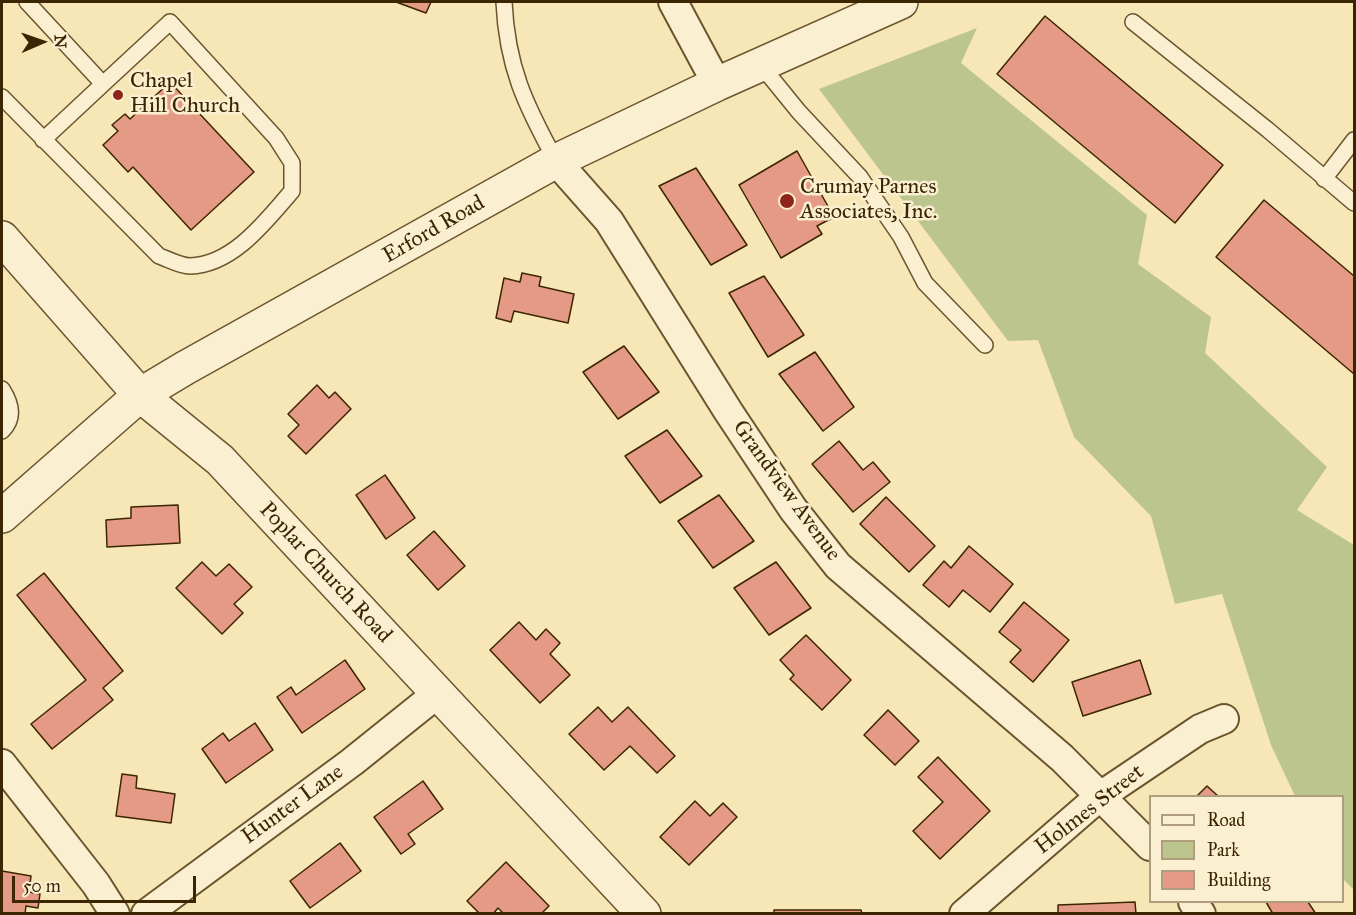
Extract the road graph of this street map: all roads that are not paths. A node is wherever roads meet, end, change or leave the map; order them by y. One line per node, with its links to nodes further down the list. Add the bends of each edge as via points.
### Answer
1 (27, 2): 7 (lane)
2 (504, 2): 12 (lane, via 506,41 514,74)
3 (673, 2): 8 (street)
4 (901, 2): 6 (street, Erford Road)
5 (1133, 22): 13 (lane)
6 (760, 64): 8 (street, Erford Road); 16 (lane, via 860,177 925,283)
7 (103, 84): 10 (lane); 10 (lane, via 170,22 276,138 292,163 292,191 270,217 220,260 188,266 159,256)
8 (717, 84): 12 (street, Erford Road)
9 (2, 97): 10 (lane)
10 (43, 140)
11 (1354, 140): 13 (lane)
12 (556, 161): 18 (street, Erford Road); 24 (street, Grandview Avenue, via 609,221 793,509 838,566 1062,758)
13 (1324, 179): 14 (lane)
14 (1354, 203)
15 (2, 238): 18 (street, Poplar Church Road)
16 (985, 345)
17 (2, 389): 19 (lane, via 10,412)
18 (140, 394): 20 (street, Erford Road); 21 (street, Poplar Church Road, via 220,460)
19 (2, 431)
20 (2, 516)
21 (438, 693): 27 (street, Hunter Lane, via 352,762); 28 (street, Poplar Church Road)
22 (1224, 719): 24 (street, Holmes Street, via 1200,729)
23 (2, 764): 26 (street)
24 (1099, 797): 25 (street, Grandview Avenue); 29 (street, Holmes Street)
25 (1149, 845)
26 (115, 914)
27 (146, 914)
28 (644, 914)
29 (964, 914)

